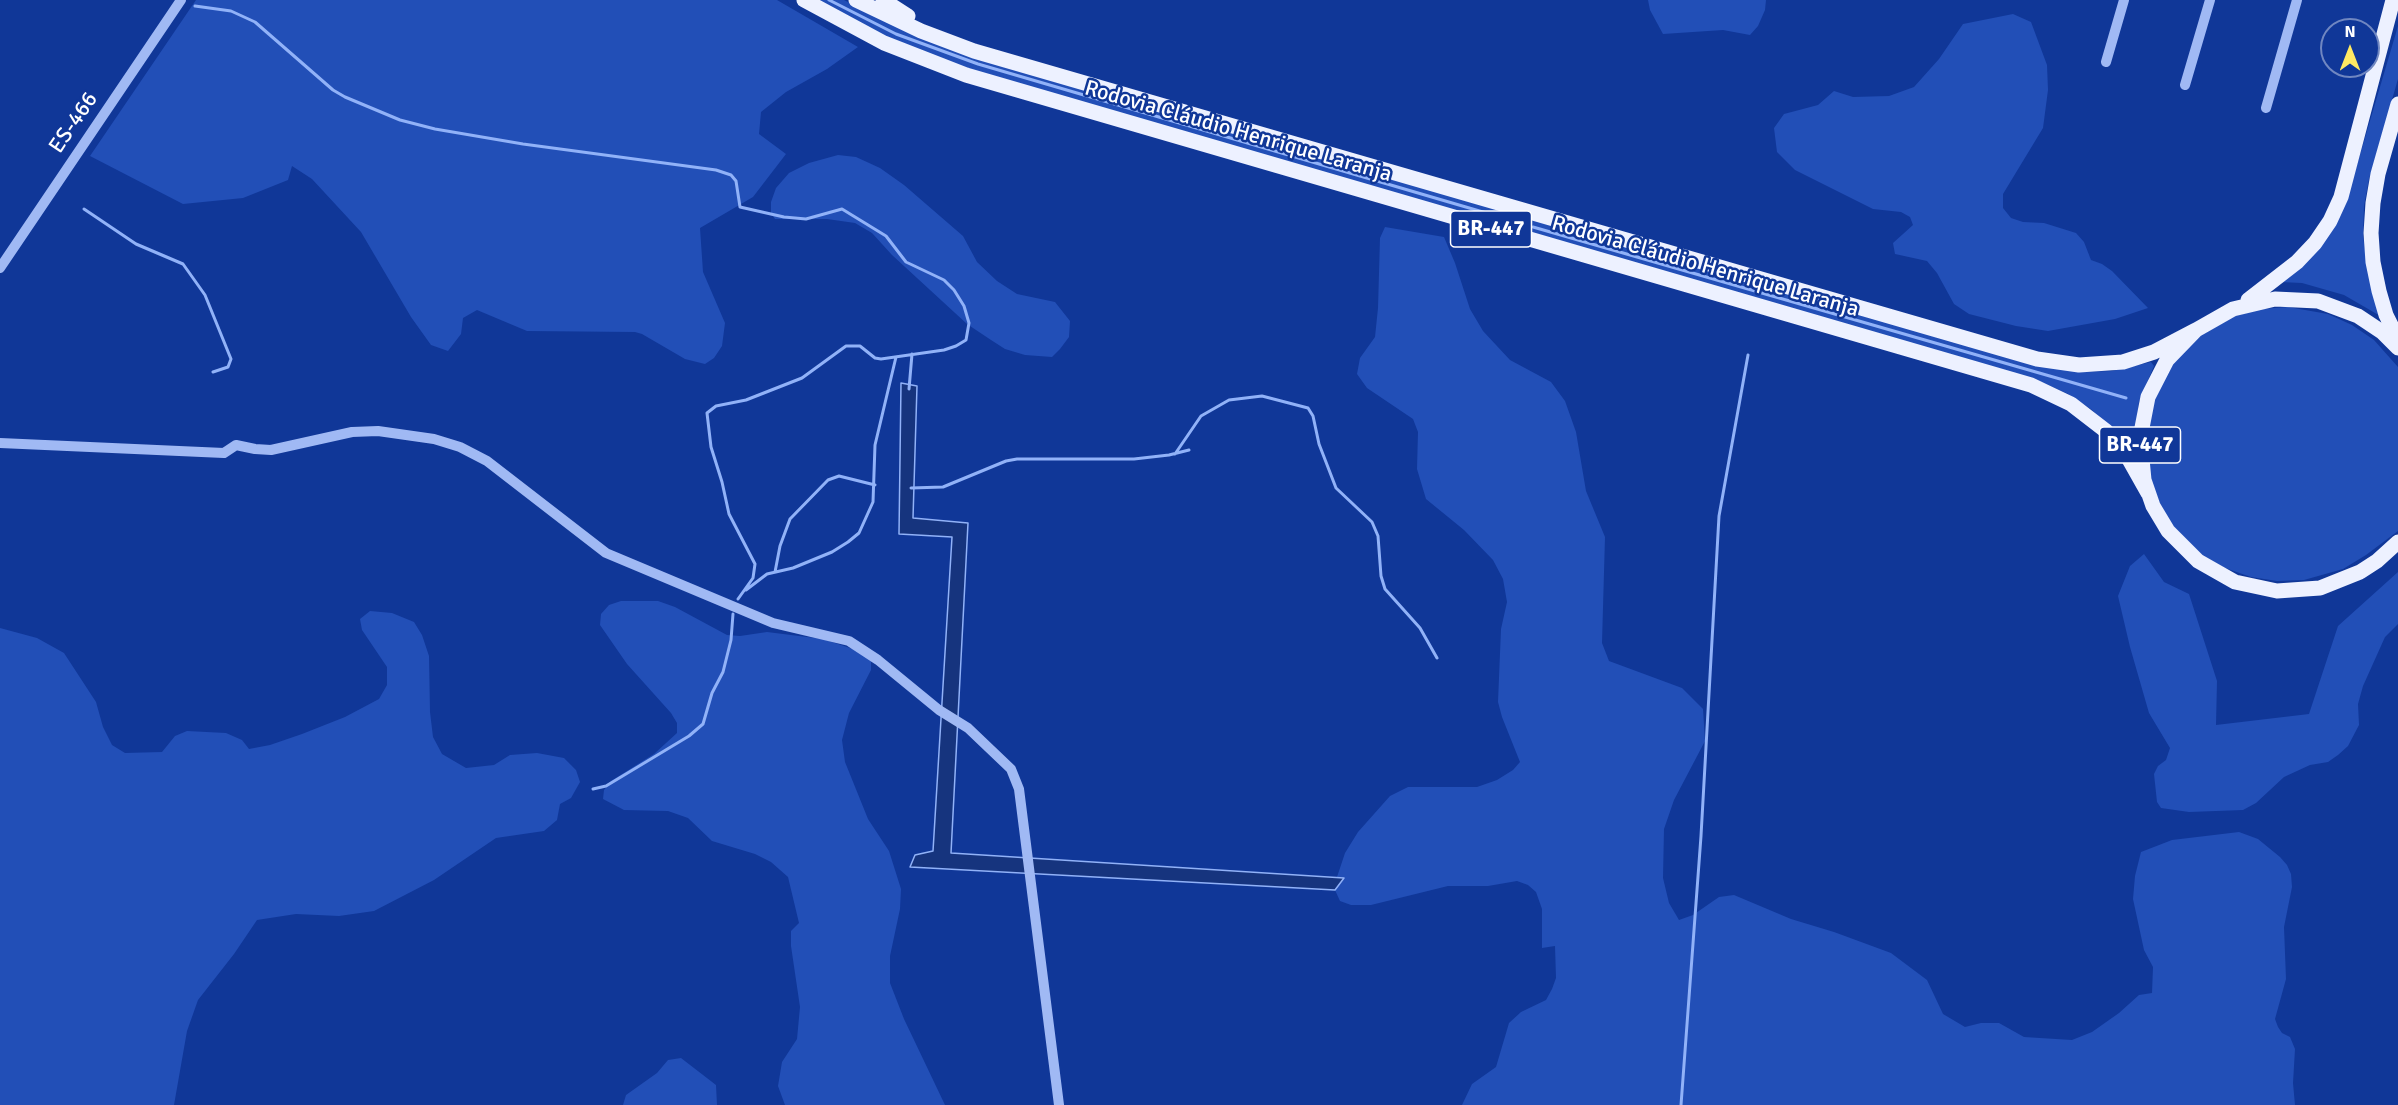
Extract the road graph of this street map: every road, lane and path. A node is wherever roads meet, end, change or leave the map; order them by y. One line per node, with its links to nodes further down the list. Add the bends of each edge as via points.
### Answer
1 (181, 0): 14 (street, ES-466)
2 (804, 0): 20 (main road, Rodovia Cláudio Henrique Laranja / BR-447, via 884,43 966,75 2031,385 2071,404 2106,431 2126,454)
3 (856, 0): 9 (main road, Rodovia Cláudio Henrique Laranja / BR-447, via 921,31)
4 (883, 0): 9 (main road, via 935,31)
5 (2124, 0): 10 (street)
6 (2210, 0): 11 (street)
7 (2297, 0): 13 (street)
8 (2392, 0): 15 (main road, via 2349,172 2330,220 2297,262)
9 (1001, 59): 16 (main road, Rodovia Cláudio Henrique Laranja / BR-447, via 2051,362 2079,366 2123,362 2154,352)
10 (2106, 62)
11 (2185, 85)
12 (2398, 104): 17 (main road, via 2378,174 2371,233 2379,291)
13 (2266, 108)
14 (0, 268)
15 (2233, 309): 16 (main road, BR-447); 18 (main road, BR-447, via 2275,299 2318,301 2358,316)
16 (2196, 330): 20 (main road, BR-447, via 2167,360 2148,397 2141,424 2140,452)
17 (2398, 339)
18 (2398, 348)
19 (0, 443): 22 (street, via 224,453 236,445 270,450 330,435 378,431 434,439 487,461 606,554 773,623 839,637 878,660 939,710 968,728 1011,769 1019,789)
20 (2148, 494): 21 (main road, BR-447, via 2168,531 2198,561 2229,579 2263,590 2292,592 2334,584 2377,561)
21 (2398, 542)
22 (1059, 1105)

